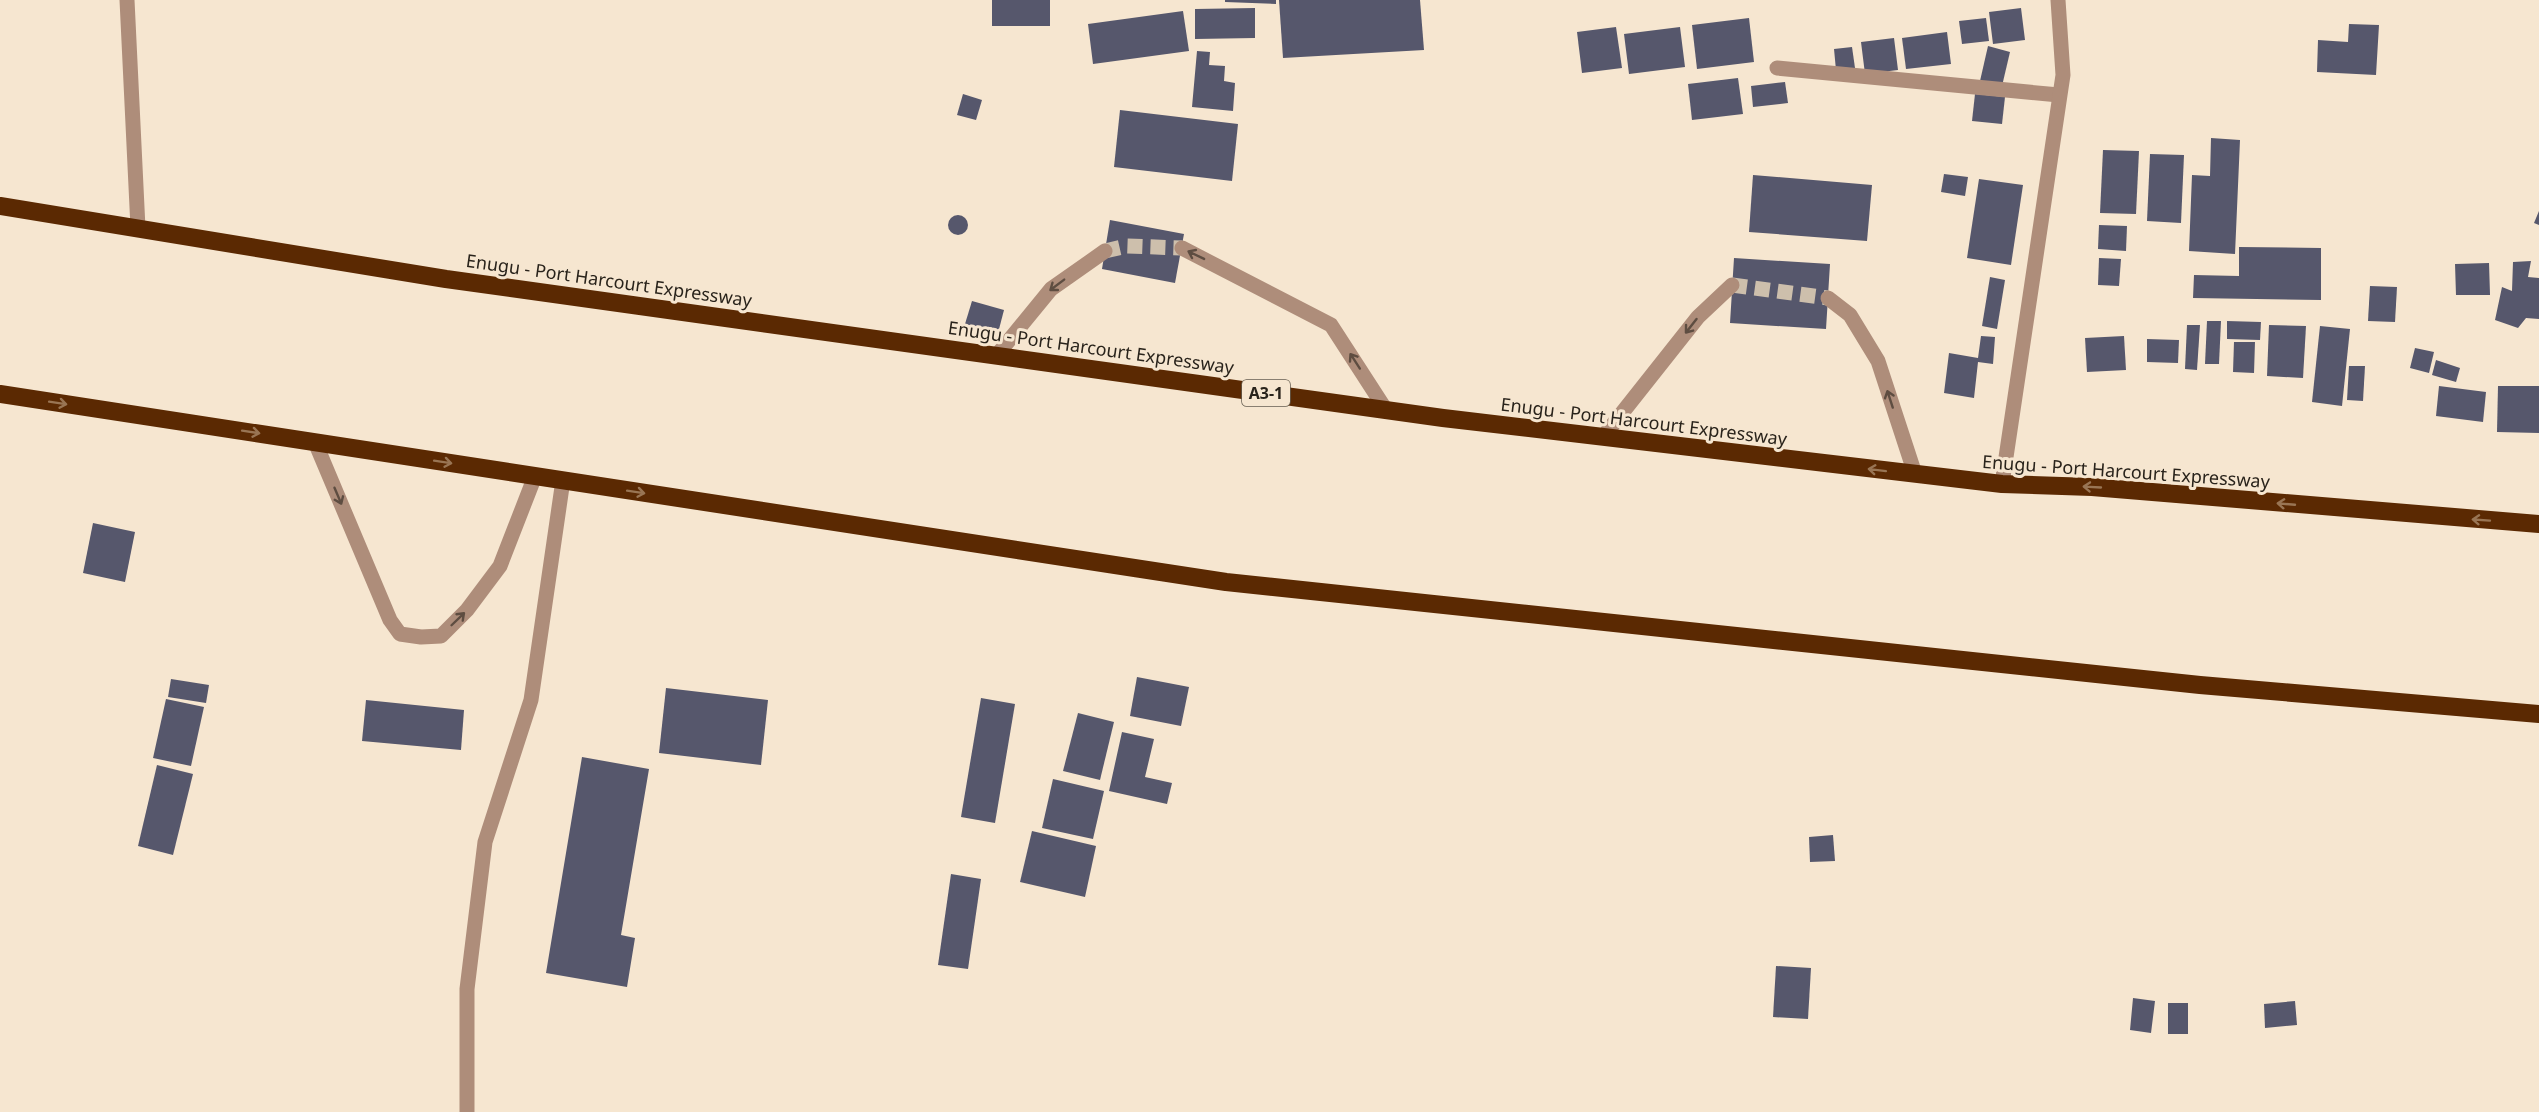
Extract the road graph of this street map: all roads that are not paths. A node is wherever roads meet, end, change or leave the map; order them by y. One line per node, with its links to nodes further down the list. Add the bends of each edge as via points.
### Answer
1 (127, 0): 6 (street)
2 (2058, 0): 4 (street, via 2063,75)
3 (1777, 68): 4 (street)
4 (2059, 95): 19 (street)
5 (0, 206): 6 (highway, Enugu - Port Harcourt Expressway / A3-1)
6 (138, 228): 11 (highway, Enugu - Port Harcourt Expressway / A3-1, via 446,279)
7 (1182, 248): 13 (street, one-way to 7, via 1331,325)
8 (1105, 251): 11 (street, one-way to 11, via 1051,289)
9 (1732, 285): 14 (street, one-way to 14, via 1698,317)
10 (1828, 298): 16 (street, one-way to 10, via 1878,361 1850,315)
11 (997, 355): 13 (highway, Enugu - Port Harcourt Expressway / A3-1)
12 (0, 394): 15 (highway, one-way to 15)
13 (1386, 410): 14 (highway, Enugu - Port Harcourt Expressway / A3-1)
14 (1603, 437): 16 (highway, Enugu - Port Harcourt Expressway / A3-1, one-way to 14)
15 (315, 442): 17 (highway, one-way to 17); 17 (street, one-way to 17, via 390,620 400,634 441,636 467,610 500,566)
16 (1915, 474): 19 (highway, Enugu - Port Harcourt Expressway / A3-1)
17 (535, 476): 18 (highway)
18 (562, 480): 21 (highway, one-way to 21, via 1226,582 2200,685); 22 (street, via 531,700 485,842 467,989)
19 (2002, 484): 20 (highway, Enugu - Port Harcourt Expressway / A3-1, one-way to 19, via 2092,487)
20 (2539, 524)
21 (2539, 714)
22 (467, 1112)

